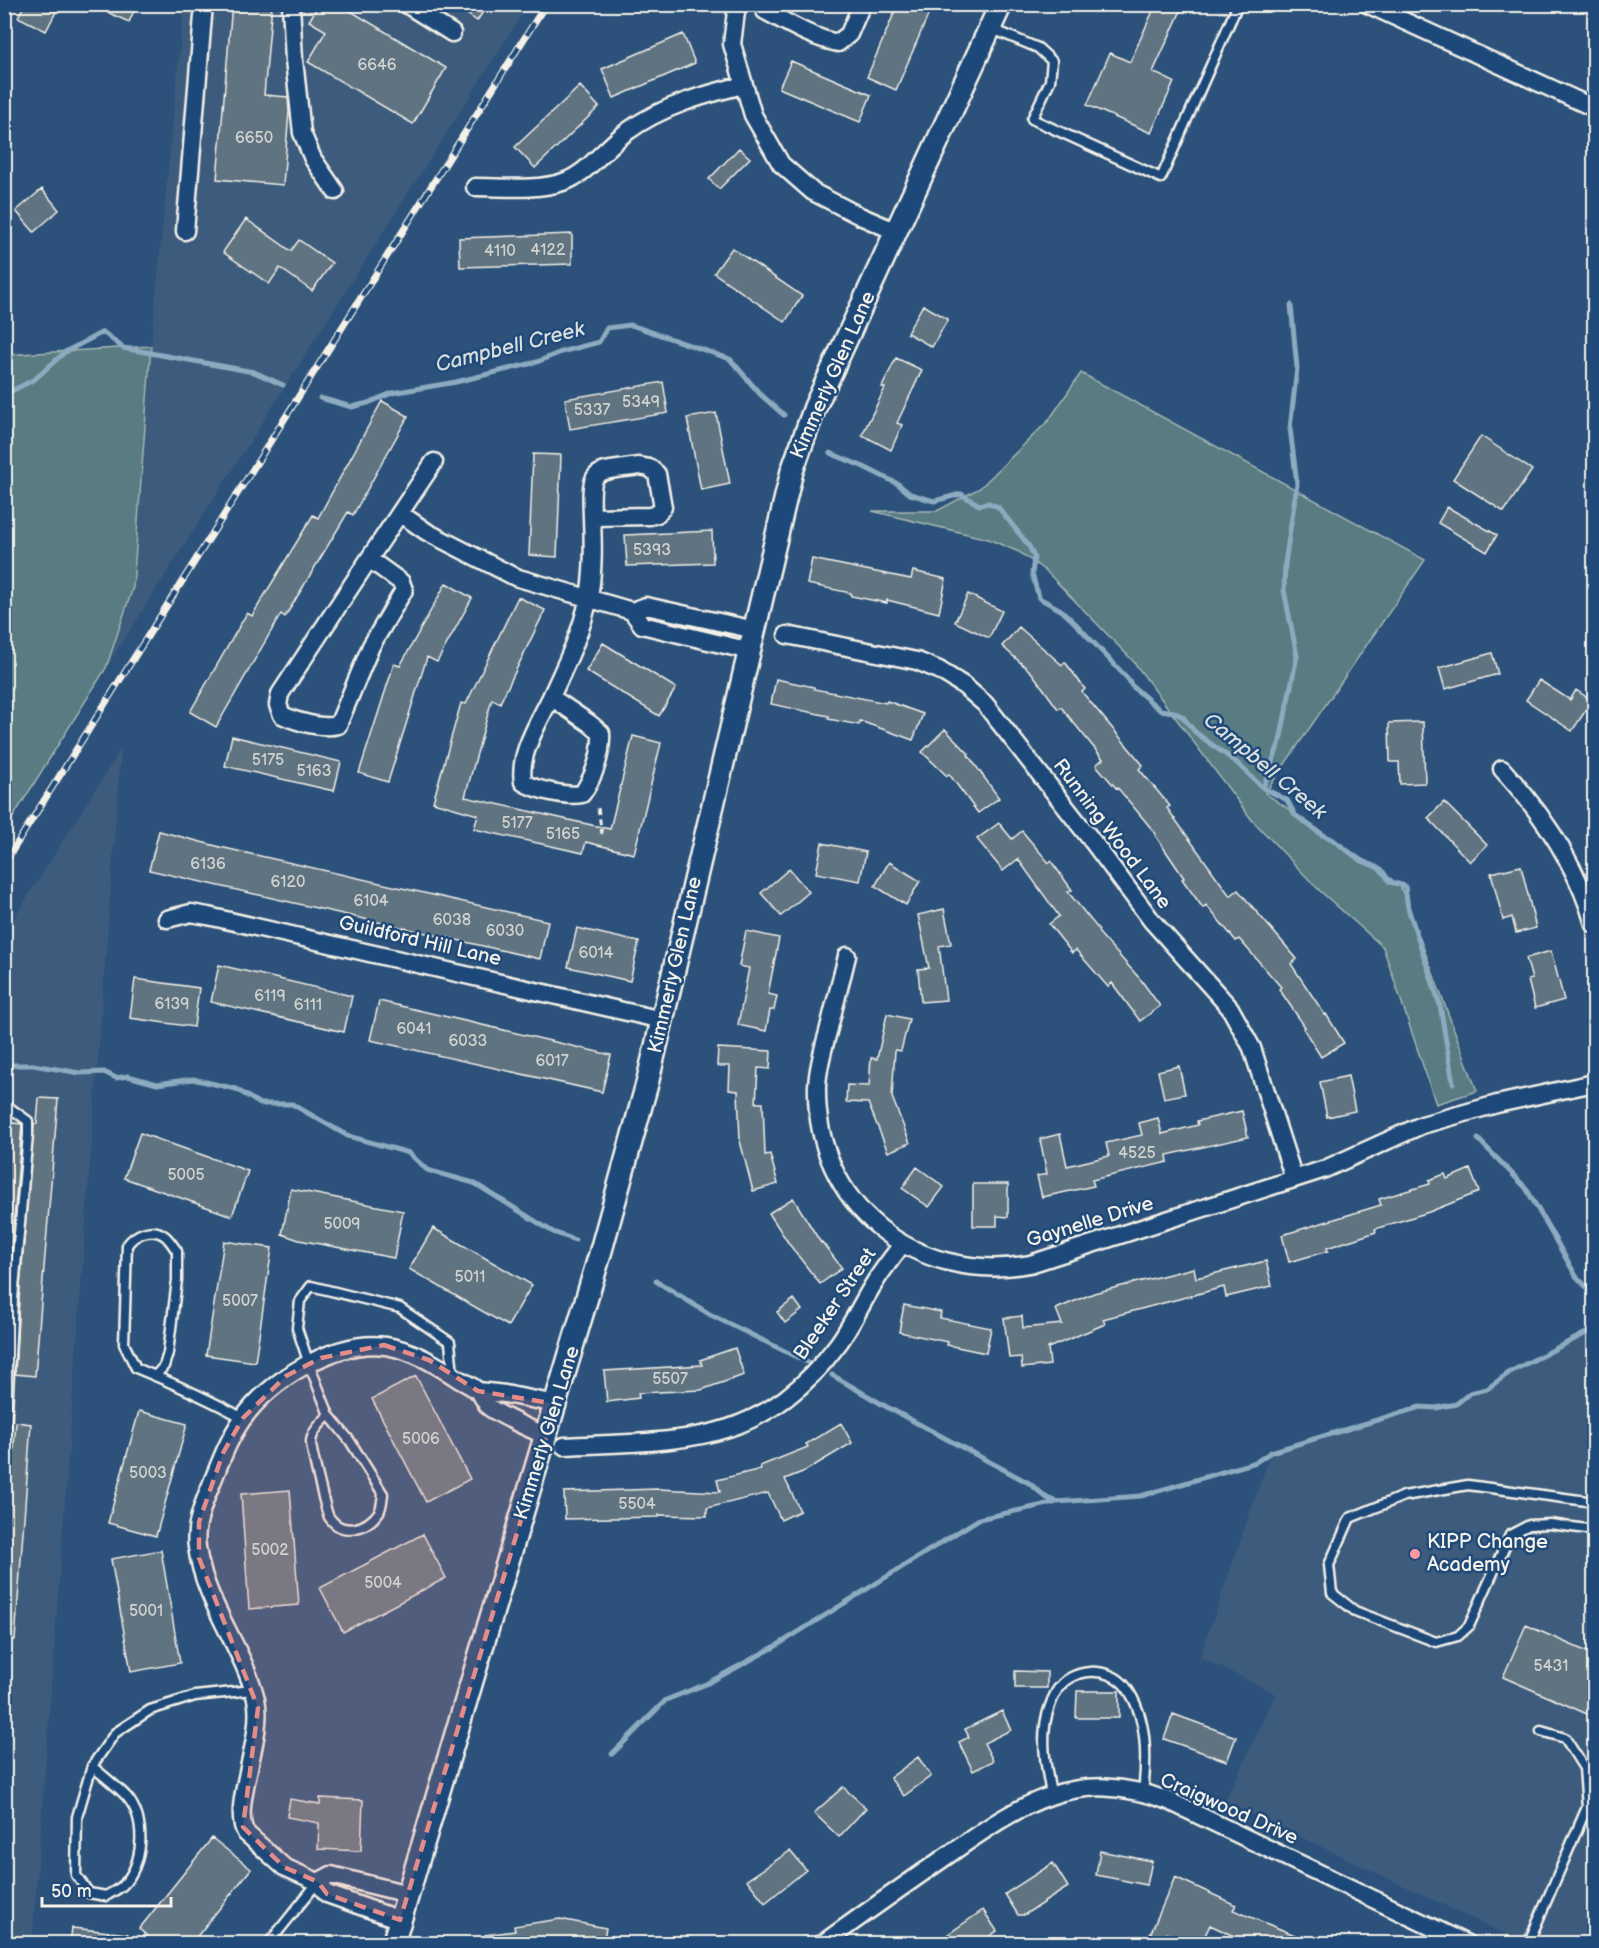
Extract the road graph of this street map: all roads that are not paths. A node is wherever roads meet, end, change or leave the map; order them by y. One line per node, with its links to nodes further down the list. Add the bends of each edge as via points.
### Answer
1 (204, 4): 16 (street)
2 (291, 4): 15 (street, via 302,133 313,159)
3 (406, 4): 11 (street)
4 (737, 4): 12 (street, via 732,44)
5 (862, 4): 9 (street, via 849,34 838,43 806,33)
6 (1001, 4): 10 (street, Kimmerly Glen Lane)
7 (1238, 4): 10 (lane, via 1161,178 1032,119 1050,81 1052,62 1038,48)
8 (1367, 4): 13 (street)
9 (765, 11)
10 (990, 28): 17 (street, Kimmerly Glen Lane)
11 (452, 33)
12 (743, 85): 14 (street, via 674,105 647,119 566,182 544,187); 17 (street, via 753,115 781,164 813,192)
13 (1594, 108)
14 (475, 187)
15 (335, 191)
16 (185, 231)
17 (897, 232): 24 (street, Kimmerly Glen Lane, via 805,431)
18 (434, 462): 19 (street)
19 (401, 514): 21 (street); 22 (street, via 427,532 515,577)
20 (592, 516): 20 (street, via 592,482 601,472 639,466 657,474 663,507 657,514); 22 (street)
21 (369, 559): 21 (street, via 401,582 404,590 371,646 338,725 331,727 282,715 278,705 280,694)
22 (589, 599): 23 (street); 27 (street)
23 (632, 611): 24 (street, via 646,606); 26 (street, via 642,625)
24 (755, 630): 26 (street, Kimmerly Glen Lane)
25 (787, 635): 35 (street, Running Wood Lane, via 917,661 939,670 985,704 1152,921 1230,1008 1252,1048)
26 (750, 651): 32 (street, Kimmerly Glen Lane)
27 (550, 697): 27 (street, via 601,733 596,767 582,794 539,789 523,782 525,756)
28 (1502, 769): 30 (street, via 1557,839 1576,875)
29 (167, 919): 32 (street, Guildford Hill Lane, via 191,913 208,916)
30 (1594, 924)
31 (847, 956): 36 (street, Gaynelle Drive, via 817,1084 818,1111 824,1141 848,1195 877,1227)
32 (662, 1020): 41 (street, Kimmerly Glen Lane)
33 (1594, 1083): 35 (street, Gaynelle Drive, via 1422,1125)
34 (4, 1108): 43 (lane, via 28,1120)
35 (1294, 1179): 36 (street, Gaynelle Drive, via 1030,1264 960,1266)
36 (902, 1244): 46 (street, Bleeker Street, via 819,1369 771,1409 742,1424 697,1438)
37 (309, 1364): 39 (street, via 348,1349 384,1346 429,1360); 39 (lane, via 297,1328 300,1301 311,1286 400,1308 450,1342); 42 (lane); 44 (street, via 286,1376)
38 (155, 1376): 38 (lane, via 136,1368 124,1344 127,1245 134,1236 148,1232 163,1234 177,1251 168,1353); 44 (lane, via 204,1396)
39 (453, 1376): 40 (street)
40 (478, 1391): 41 (street); 45 (street, via 490,1408)
41 (556, 1404): 45 (street, Kimmerly Glen Lane)
42 (329, 1415): 42 (lane, via 383,1494 380,1510 369,1523 355,1530 339,1527 328,1516 310,1442 316,1427)
43 (6, 1417): 47 (lane)
44 (243, 1418): 50 (street, via 208,1491 196,1544 210,1591)
45 (546, 1436): 56 (street, Kimmerly Glen Lane)
46 (564, 1446)
47 (4, 1468)
48 (1594, 1502): 49 (lane, via 1468,1485 1404,1496 1350,1518 1329,1565 1332,1593 1355,1611 1436,1642 1458,1636 1469,1626 1510,1535 1529,1525)
49 (1594, 1530)
50 (253, 1690): 52 (lane, via 195,1696 150,1710 115,1733); 55 (street, via 257,1724 245,1787 243,1827 284,1866)
51 (1541, 1731): 62 (lane, via 1565,1738 1578,1758 1584,1768 1587,1807)
52 (92, 1766): 52 (lane, via 77,1817 76,1875 89,1893 106,1896 122,1886 136,1864 141,1836 138,1817 128,1798)
53 (1143, 1793): 54 (street, Craigwood Drive, via 1112,1787); 54 (lane, via 1145,1742 1134,1700 1118,1679 1096,1671 1078,1674 1056,1692 1045,1726 1045,1758); 61 (street, Craigwood Drive, via 1169,1801)
54 (1052, 1794): 60 (street, Craigwood Drive, via 996,1822)
55 (318, 1882): 56 (street, via 331,1875); 57 (street, via 327,1894); 58 (lane)
56 (408, 1894): 57 (street, Kimmerly Glen Lane)
57 (400, 1920): 59 (street, Kimmerly Glen Lane)
58 (268, 1944)
59 (393, 1944)
60 (822, 1944)
61 (1467, 1944)
62 (1528, 1944)

